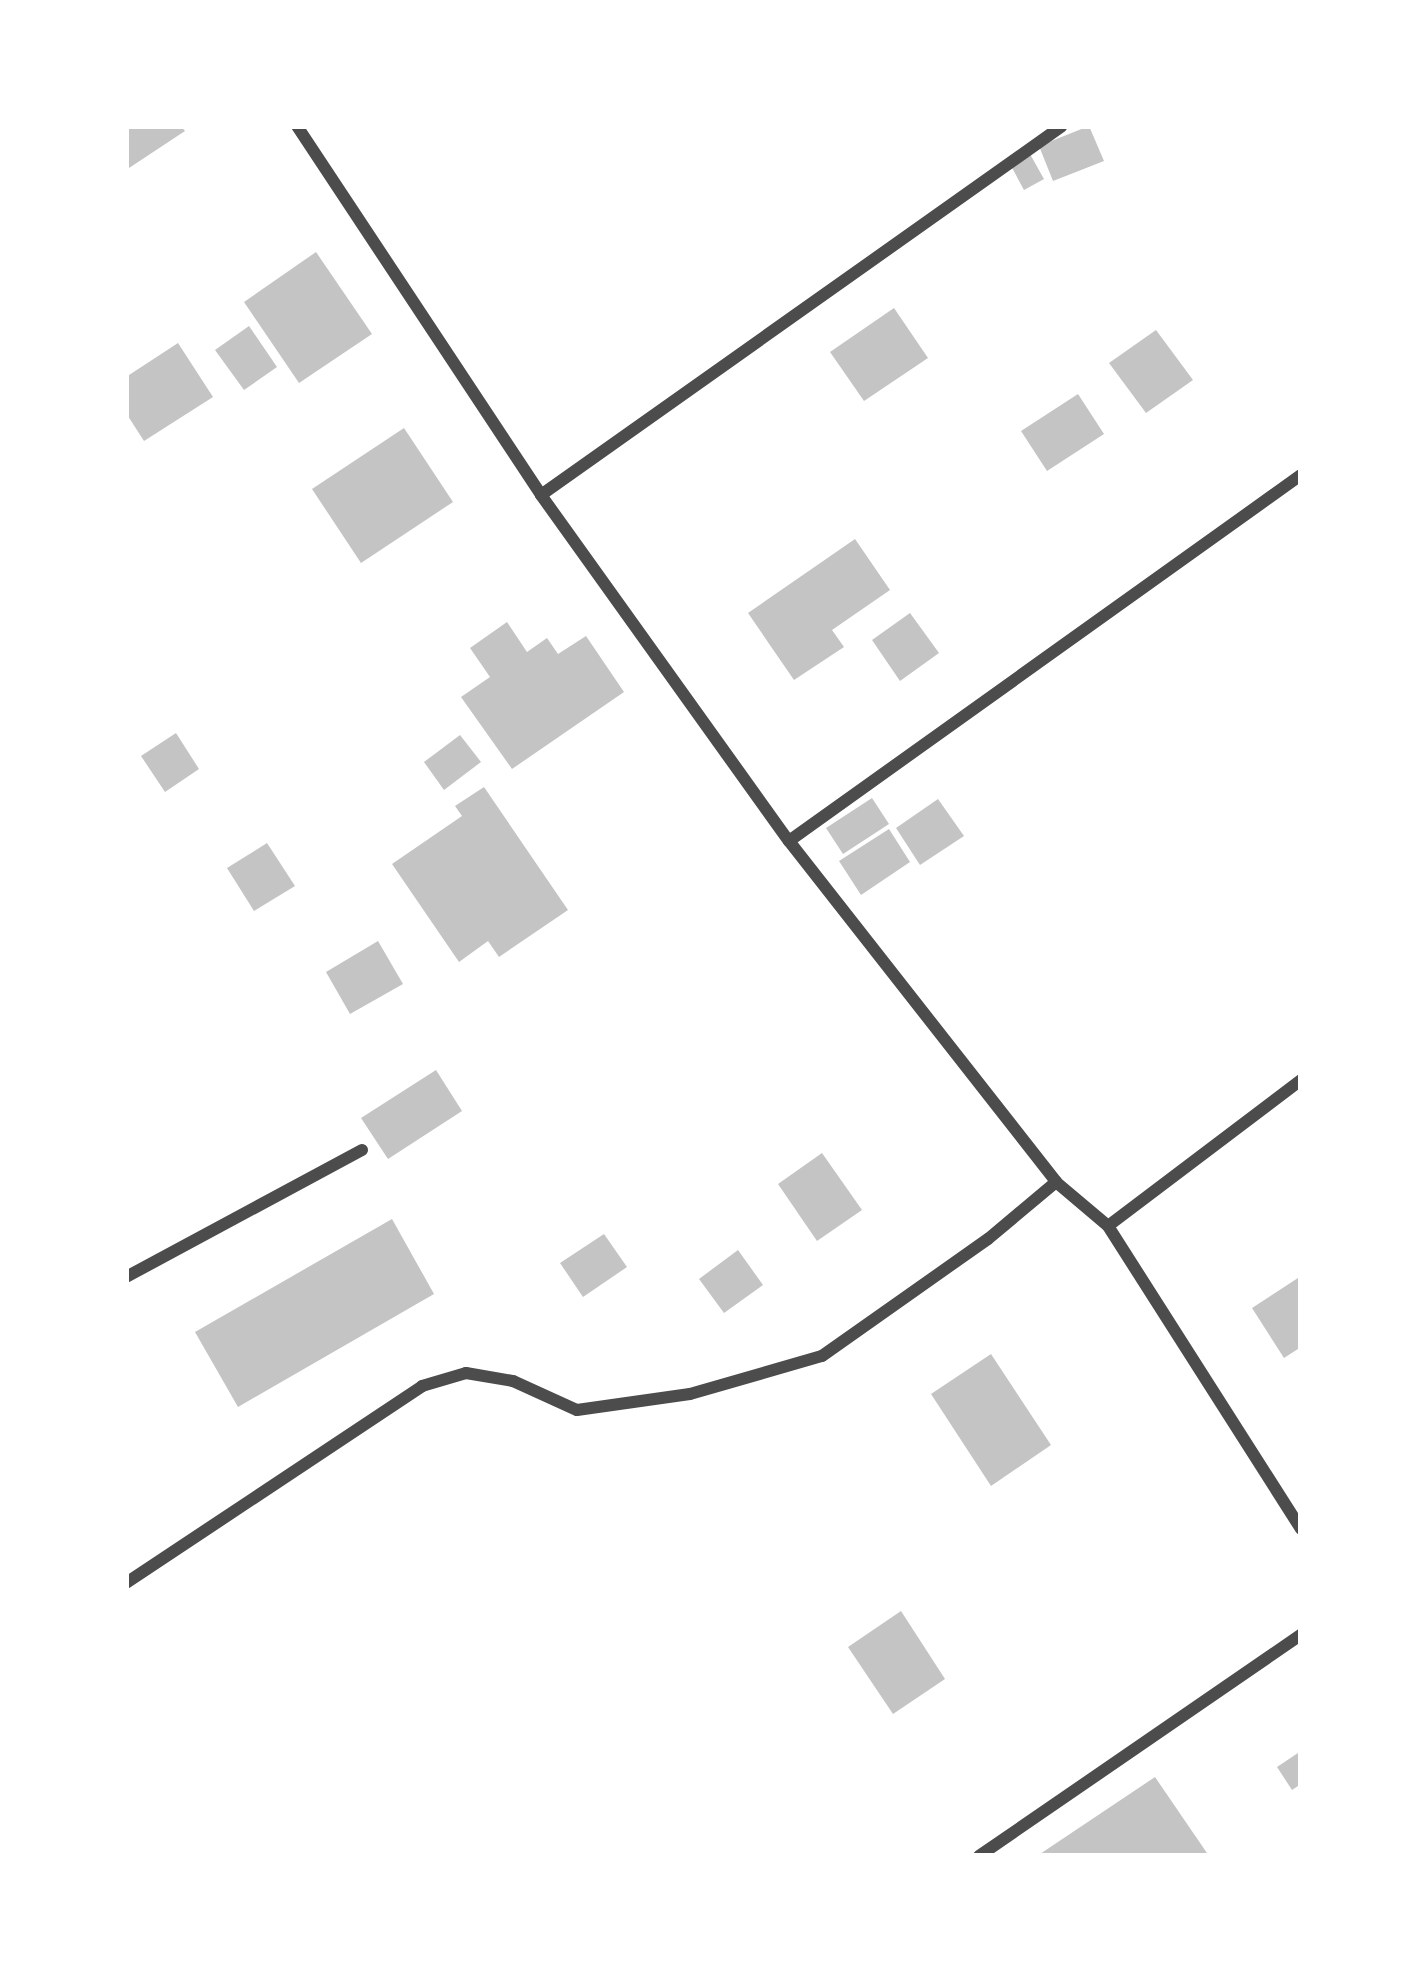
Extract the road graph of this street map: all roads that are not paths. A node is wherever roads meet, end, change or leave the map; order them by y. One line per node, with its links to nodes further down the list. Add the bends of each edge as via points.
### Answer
1 (297, 126): 4 (street)
2 (1062, 126): 4 (street)
3 (1301, 475): 5 (street)
4 (541, 495): 5 (street)
5 (789, 842): 8 (street)
6 (1301, 1080): 9 (street)
7 (362, 1150): 10 (street)
8 (1056, 1182): 9 (street); 12 (street, via 822,1357 690,1394 577,1410 514,1381 466,1373 422,1386)
9 (1108, 1226): 11 (street)
10 (126, 1277)
11 (1301, 1529)
12 (126, 1583)
13 (1301, 1635): 14 (street)
14 (979, 1856)

